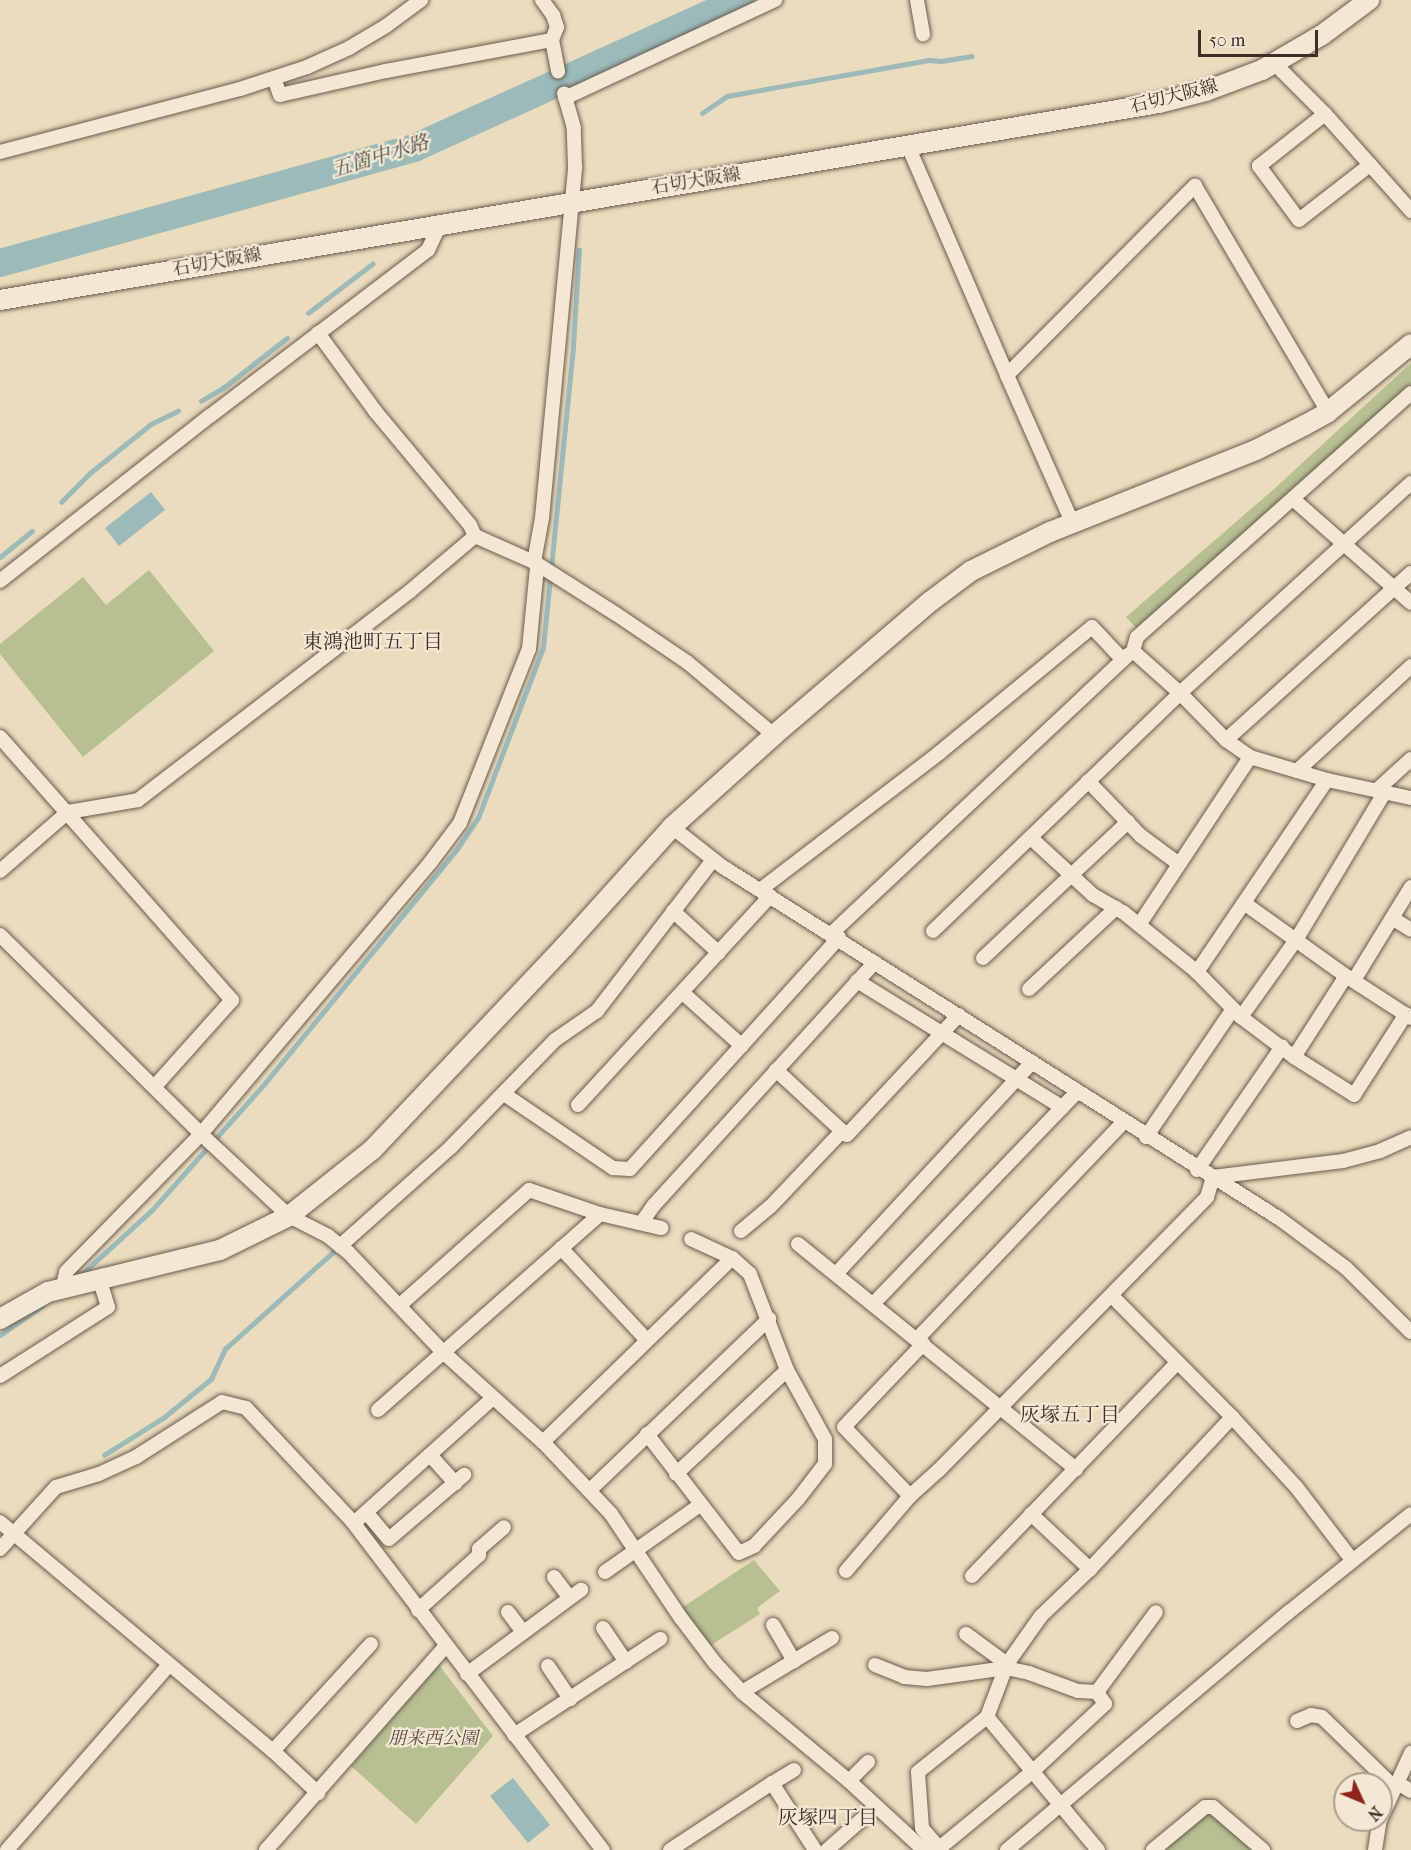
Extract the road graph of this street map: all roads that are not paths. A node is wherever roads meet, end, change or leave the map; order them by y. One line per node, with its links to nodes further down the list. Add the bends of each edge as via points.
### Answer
1 (421, 0): 10 (street, via 348,48)
2 (542, 0): 7 (street, via 557,27)
3 (775, 0): 15 (street, via 565,95 574,128)
4 (917, 0): 6 (street)
5 (1369, 0): 8 (street, 石切大阪線)
6 (923, 34)
7 (552, 39): 9 (street); 10 (street, via 280,95)
8 (1275, 64): 11 (street); 12 (street, 石切大阪線, via 1223,86 1159,103)
9 (558, 71)
10 (273, 78): 13 (street)
11 (1325, 114): 14 (street); 14 (street, via 1259,166 1299,220)
12 (908, 146): 15 (street, 石切大阪線); 21 (street)
13 (0, 152)
14 (1371, 165): 16 (street)
15 (572, 202): 17 (street, 石切大阪線); 29 (street)
16 (1411, 211)
17 (440, 224): 18 (street, 石切大阪線); 19 (street, via 428,250)
18 (0, 300)
19 (318, 333): 27 (street, via 375,411 470,525); 31 (street)
20 (1411, 344): 23 (street)
21 (1007, 375): 23 (street, via 1195,186); 26 (street)
22 (1411, 393): 25 (street)
23 (1328, 412): 26 (street, via 1256,450)
24 (1411, 483): 28 (street)
25 (1293, 499): 28 (street); 34 (street, via 1137,636)
26 (1072, 522): 37 (street, via 971,571)
27 (474, 536): 29 (street); 47 (street, via 409,592 138,800)
28 (1343, 544): 32 (street); 36 (street)
29 (537, 566): 37 (street, via 687,662); 92 (street, via 529,649 460,823)
30 (1411, 573): 32 (street)
31 (0, 581)
32 (1394, 588): 33 (street); 39 (street)
33 (1411, 603)
34 (1128, 656): 36 (street); 56 (street, via 1092,627); 65 (street)
35 (1411, 666): 42 (street)
36 (1180, 693): 39 (street); 44 (street)
37 (774, 735): 49 (street)
38 (0, 737): 47 (street)
39 (1226, 740): 40 (street)
40 (1250, 757): 42 (street); 52 (street)
41 (1411, 759): 45 (street)
42 (1297, 771): 43 (street)
43 (1327, 780): 45 (street); 57 (street)
44 (1088, 781): 48 (street); 50 (street)
45 (1381, 791): 46 (street); 66 (street)
46 (1411, 798)
47 (68, 812): 53 (street); 85 (street, via 232,1000)
48 (1128, 822): 52 (street); 54 (street)
49 (672, 827): 51 (street); 98 (street, via 372,1150)
50 (1031, 838): 54 (street); 63 (street)
51 (713, 860): 56 (street); 59 (street)
52 (1179, 864): 61 (street)
53 (0, 871)
54 (1071, 875): 58 (street, via 1093,896); 68 (street)
55 (1411, 887): 60 (street)
56 (765, 893): 65 (street); 67 (street)
57 (1244, 903): 66 (street); 70 (street)
58 (1116, 908): 61 (street); 73 (street)
59 (673, 911): 67 (street); 87 (street, via 597,1011 555,1040)
60 (1392, 918): 62 (street); 71 (street)
61 (1139, 925): 70 (street)
62 (1411, 930)
63 (933, 931)
64 (0, 935): 85 (street)
65 (835, 936): 69 (street); 79 (street)
66 (1296, 940): 71 (street); 75 (street)
67 (719, 953): 74 (street)
68 (983, 958)
69 (874, 962): 72 (street); 76 (street)
70 (1197, 972): 75 (street)
71 (1350, 978): 77 (street); 81 (street)
72 (856, 981): 78 (street); 83 (street)
73 (1029, 989)
74 (683, 993): 79 (street); 88 (street)
75 (1237, 1013): 80 (street); 93 (street)
76 (958, 1015): 78 (street); 82 (street)
77 (1408, 1016): 81 (street, via 1354,1095)
78 (942, 1033): 84 (street); 91 (street, via 847,1135)
79 (742, 1046): 87 (street, via 630,1169 613,1168)
80 (1282, 1047): 81 (street); 95 (street)
81 (1294, 1057)
82 (1032, 1062): 84 (street); 86 (street)
83 (777, 1070): 91 (street); 99 (street)
84 (1016, 1079): 89 (street); 107 (street)
85 (155, 1086): 92 (street)
86 (1077, 1092): 89 (street); 90 (street)
87 (504, 1094): 104 (street)
88 (578, 1105)
89 (1062, 1107): 111 (street)
90 (1124, 1122): 93 (street); 117 (street)
91 (842, 1131): 101 (street, via 770,1207)
92 (202, 1135): 98 (street); 109 (street, via 66,1272)
93 (1146, 1137): 95 (street)
94 (1411, 1137): 96 (street, via 1343,1161)
95 (1197, 1170): 96 (street)
96 (1213, 1177): 110 (street, via 1207,1197); 115 (street, via 1280,1219 1346,1268)
97 (600, 1214): 99 (street); 105 (street); 112 (street, via 530,1190)
98 (289, 1216): 104 (street); 108 (street, via 220,1250)
99 (642, 1222): 100 (street)
100 (661, 1228)
101 (741, 1231)
102 (691, 1239): 106 (street)
103 (798, 1244): 107 (street)
104 (340, 1246): 112 (street)
105 (561, 1248): 116 (street); 118 (street)
106 (732, 1258): 113 (street, via 750,1274); 116 (street)
107 (836, 1274): 111 (street)
108 (100, 1281): 109 (street); 121 (street, via 108,1307)
109 (62, 1290): 114 (street, via 48,1293)
110 (1112, 1296): 119 (street); 123 (street)
111 (873, 1304): 117 (street)
112 (400, 1305): 118 (street)
113 (769, 1319): 120 (street); 126 (street)
114 (0, 1320)
115 (1411, 1332)
116 (646, 1339): 127 (street)
117 (920, 1342): 123 (street); 132 (street, via 844,1427)
118 (444, 1353): 122 (street); 124 (street)
119 (1177, 1363): 125 (street); 129 (street)
120 (787, 1370): 130 (street); 133 (street, via 825,1439 825,1464 754,1546 739,1553)
121 (0, 1376)
122 (493, 1398): 127 (street); 128 (street)
123 (1001, 1407): 129 (street); 132 (street)
124 (378, 1410)
125 (1232, 1417): 143 (street, via 1297,1488); 144 (street)
126 (647, 1434): 130 (street); 131 (street)
127 (543, 1442): 131 (street)
128 (430, 1455): 134 (street); 134 (street, via 460,1479 388,1539)
129 (1076, 1469): 135 (street)
130 (676, 1474): 133 (street)
131 (590, 1490): 142 (street)
132 (910, 1496): 145 (street)
133 (700, 1505): 142 (street)
134 (366, 1512): 138 (street)
135 (1031, 1514): 144 (street); 147 (street)
136 (1411, 1514): 143 (street)
137 (0, 1522): 140 (street)
138 (354, 1523): 140 (street, via 246,1408 222,1402 136,1457 56,1487); 149 (street)
139 (504, 1527): 149 (street)
140 (13, 1534): 141 (street); 163 (street)
141 (0, 1549)
142 (636, 1552): 146 (street); 167 (street, via 715,1663)
143 (1352, 1560): 184 (street)
144 (1090, 1569): 165 (street, via 1041,1616)
145 (846, 1570)
146 (605, 1572)
147 (972, 1576)
148 (554, 1577): 154 (street, via 575,1594)
149 (418, 1610): 159 (street)
150 (508, 1612): 154 (street)
151 (1156, 1612): 168 (street)
152 (773, 1625): 160 (street)
153 (603, 1628): 161 (street)
154 (523, 1632): 166 (street)
155 (966, 1634): 165 (street)
156 (832, 1638): 160 (street)
157 (660, 1639): 161 (street)
158 (371, 1644): 173 (street)
159 (446, 1646): 166 (street); 183 (street)
160 (794, 1661): 167 (street)
161 (626, 1662): 169 (street)
162 (875, 1665): 165 (street, via 904,1677 927,1679)
163 (168, 1666): 173 (street); 188 (street)
164 (548, 1666): 169 (street)
165 (1007, 1666): 168 (street, via 1078,1691); 170 (street)
166 (467, 1674): 172 (street)
167 (742, 1692): 178 (street)
168 (1097, 1692): 177 (street, via 1105,1704)
169 (570, 1699): 172 (street)
170 (987, 1717): 177 (street); 187 (street, via 918,1772 922,1828)
171 (1297, 1721): 180 (street, via 1311,1715 1322,1717)
172 (514, 1736): 190 (street)
173 (273, 1751): 183 (street)
174 (1411, 1752): 180 (street)
175 (868, 1762): 178 (street)
176 (794, 1770): 179 (street)
177 (1032, 1772): 184 (street); 187 (street)
178 (849, 1781): 185 (street)
179 (772, 1783): 191 (street); 192 (street)
180 (1395, 1784): 181 (street); 182 (street)
181 (1393, 1789)
182 (1411, 1791)
183 (318, 1793): 189 (street)
184 (1059, 1804): 194 (street); 195 (street)
185 (876, 1807): 192 (street); 193 (street)
186 (1378, 1832): 198 (street)
187 (939, 1849)
188 (7, 1850)
189 (266, 1850)
190 (603, 1850)
191 (670, 1850)
192 (826, 1850)
193 (924, 1850)
194 (1007, 1850)
195 (1098, 1850)
196 (1153, 1850): 197 (street, via 1205,1807 1213,1807)
197 (1263, 1850)
198 (1375, 1850)

